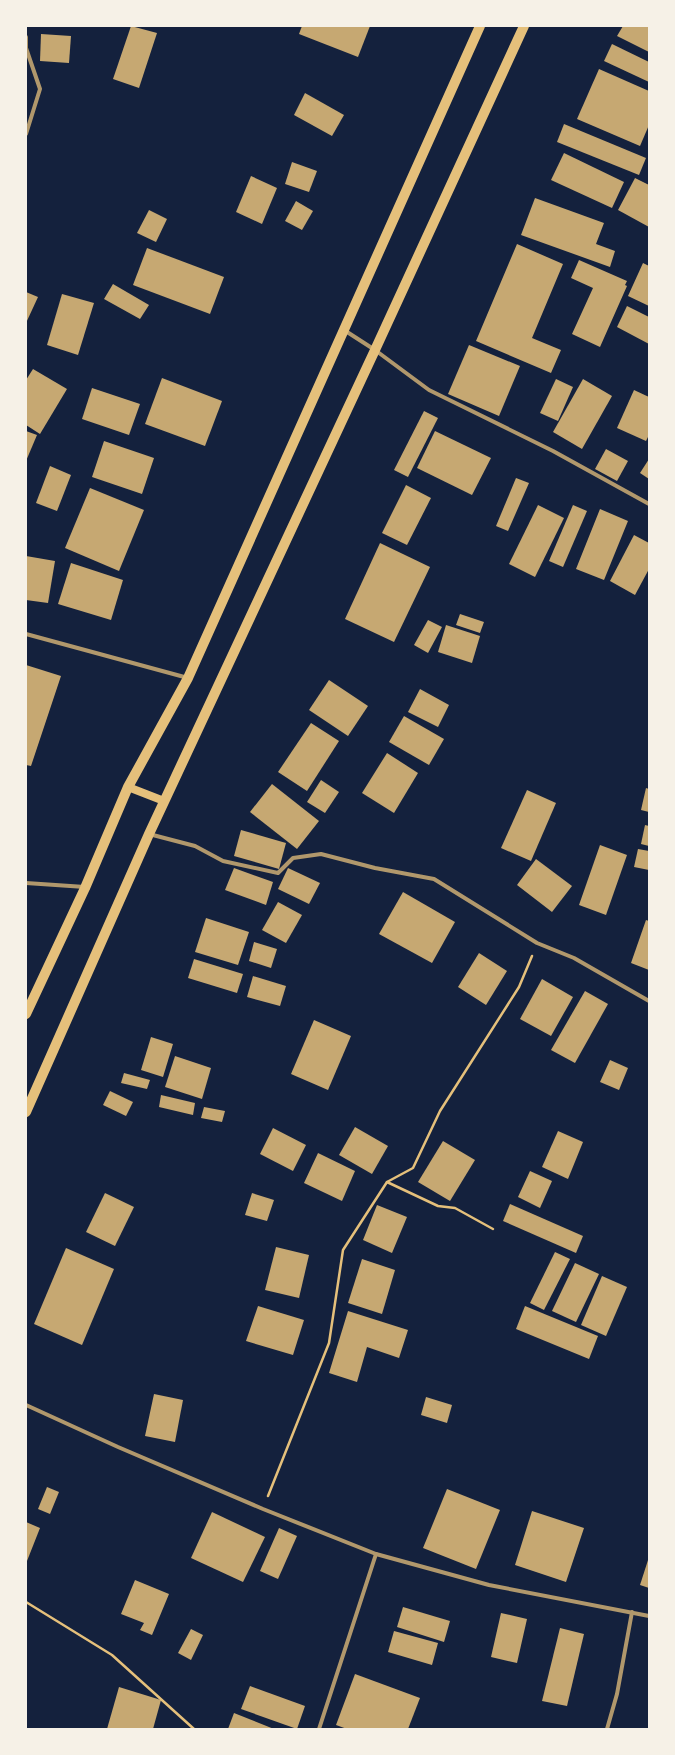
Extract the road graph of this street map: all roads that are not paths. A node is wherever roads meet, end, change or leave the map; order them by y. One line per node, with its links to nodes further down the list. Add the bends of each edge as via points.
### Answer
1 (480, 26): 6 (main road)
2 (524, 26): 7 (main road)
3 (26, 37): 4 (street)
4 (26, 48): 5 (street, via 40,89)
5 (26, 134)
6 (343, 329): 7 (street); 10 (main road)
7 (375, 350): 8 (street, via 429,390 553,451); 12 (main road)
8 (649, 504)
9 (26, 634): 10 (street)
10 (188, 678): 11 (main road)
11 (128, 787): 12 (main road); 15 (main road)
12 (164, 801): 13 (main road)
13 (149, 834): 16 (street, via 195,846 223,861 278,872 293,858 322,854 434,880 537,943 574,958); 18 (main road)
14 (26, 883): 15 (street)
15 (85, 888): 17 (main road)
16 (649, 1001)
17 (26, 1014)
18 (26, 1112)
19 (26, 1404): 20 (street, via 118,1447)
20 (376, 1554): 21 (street, via 489,1585); 23 (street)
21 (632, 1612): 22 (street); 24 (street, via 617,1694)
22 (649, 1616)
23 (319, 1729)
24 (607, 1729)

